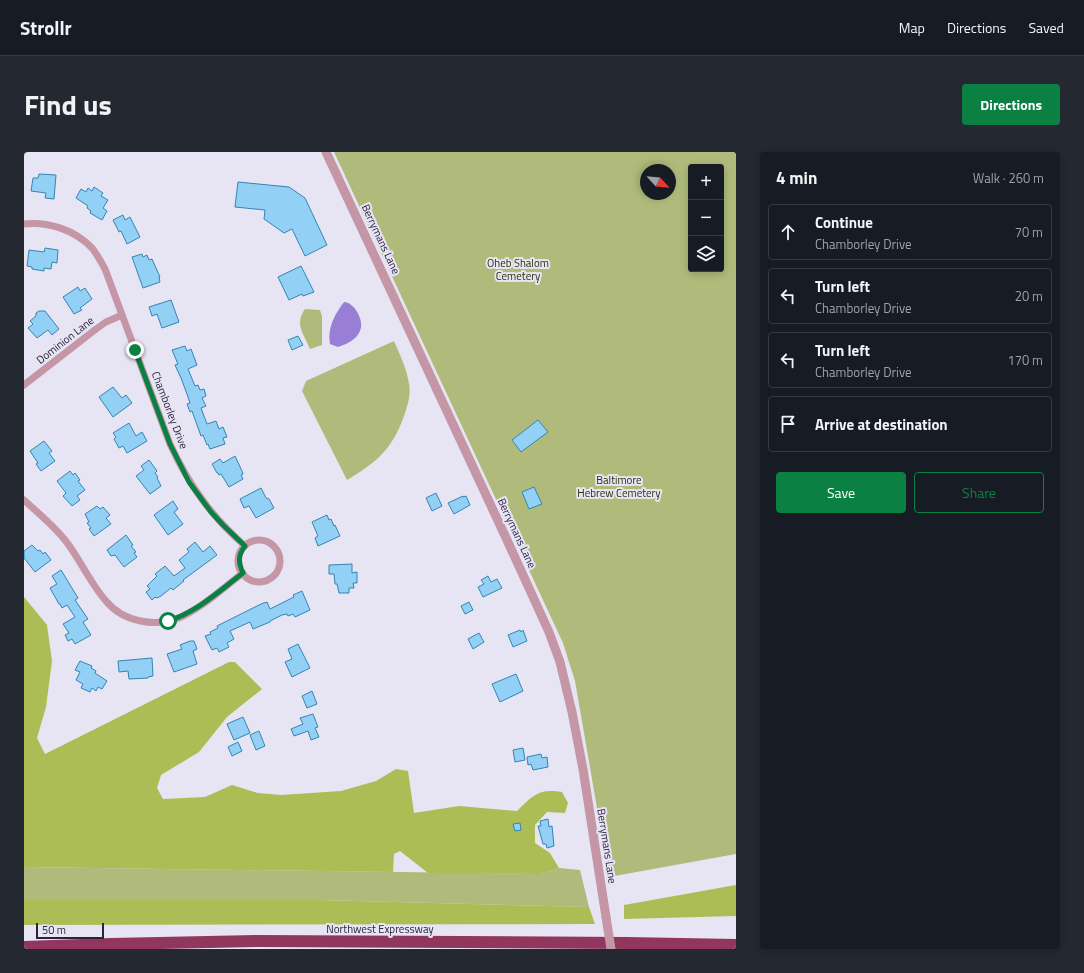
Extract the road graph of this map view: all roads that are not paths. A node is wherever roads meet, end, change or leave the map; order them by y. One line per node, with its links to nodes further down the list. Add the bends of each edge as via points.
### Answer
1 (326, 152): 10 (street, Berrymans Lane, bridge, via 510,547 560,662 583,769)
2 (24, 224): 3 (street, Chamborley Drive, via 43,224 63,229 84,240 105,269)
3 (122, 315): 4 (street, Dominion Lane, via 96,329); 6 (street, Chamborley Drive, via 179,464 211,512)
4 (24, 385)
5 (24, 500): 7 (street, via 64,539 106,601 135,619 157,623 180,617)
6 (245, 546): 7 (street, via 239,558); 7 (street, via 252,541 266,541 276,548 280,560 277,571 268,579 254,581)
7 (243, 573)
8 (736, 945): 9 (highway, Northwest Expressway, via 258,941)
9 (24, 947)
10 (611, 949)

